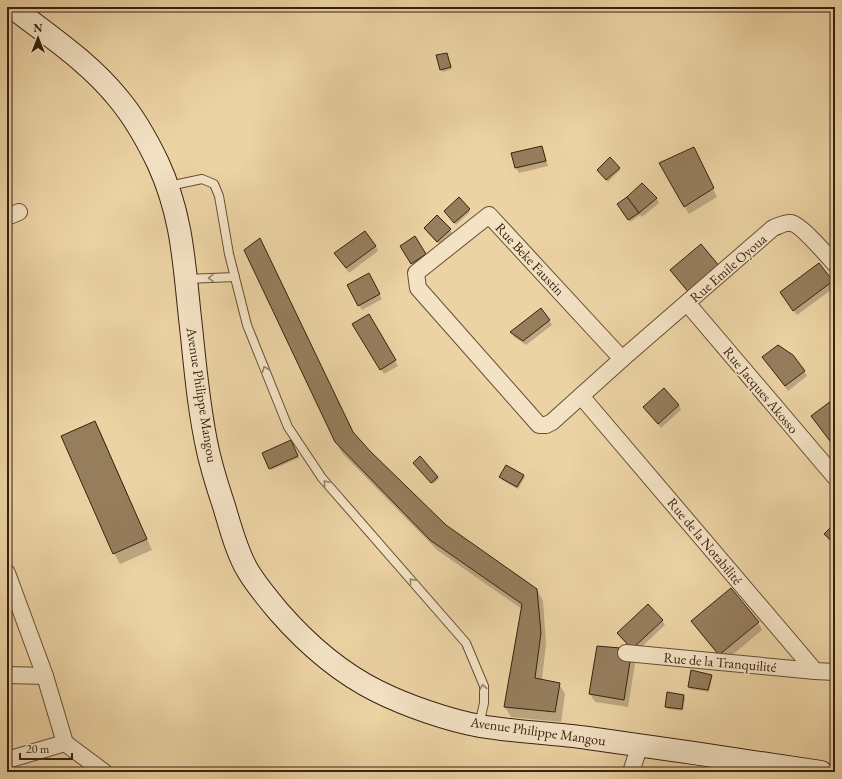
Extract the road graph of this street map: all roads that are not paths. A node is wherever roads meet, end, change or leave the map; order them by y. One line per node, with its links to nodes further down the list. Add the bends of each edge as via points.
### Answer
1 (12, 7): 2 (street, Avenue Philippe Mangou, via 80,60 117,96 144,137)
2 (167, 186): 4 (lane, via 202,179 214,184 219,196); 5 (street, Avenue Philippe Mangou, via 178,224)
3 (835, 264): 6 (street, Rue Emile Oyoua, via 800,227 792,222 784,223 773,228)
4 (235, 277): 5 (lane, one-way to 5); 16 (lane, one-way to 4, via 484,703 484,686 466,643 322,478 288,427 247,325)
5 (186, 279): 16 (street, Avenue Philippe Mangou, via 199,398 208,449 230,528 247,570 267,598 297,632 322,656 349,675 377,691 422,710)
6 (687, 303): 7 (street, Rue Emile Oyoua); 9 (street, Rue Jacques Akosso)
7 (622, 360): 8 (street, Rue Beke Faustin); 8 (street, Rue Beke Faustin, via 489,215 416,273 418,288 539,424 546,425 552,422)
8 (581, 396): 12 (street, Rue de la Notabilité)
9 (835, 477)
10 (7, 573): 15 (street)
11 (626, 653): 12 (street, Rue de la Tranquilité)
12 (815, 671): 13 (street)
13 (835, 672)
14 (7, 675): 15 (street)
15 (45, 676): 17 (street)
16 (478, 725): 18 (street, Avenue Philippe Mangou)
17 (65, 743): 19 (street); 20 (street)
18 (640, 745): 21 (street); 22 (street, Avenue Philippe Mangou)
19 (7, 760)
20 (104, 772)
21 (631, 772)
22 (821, 772)

